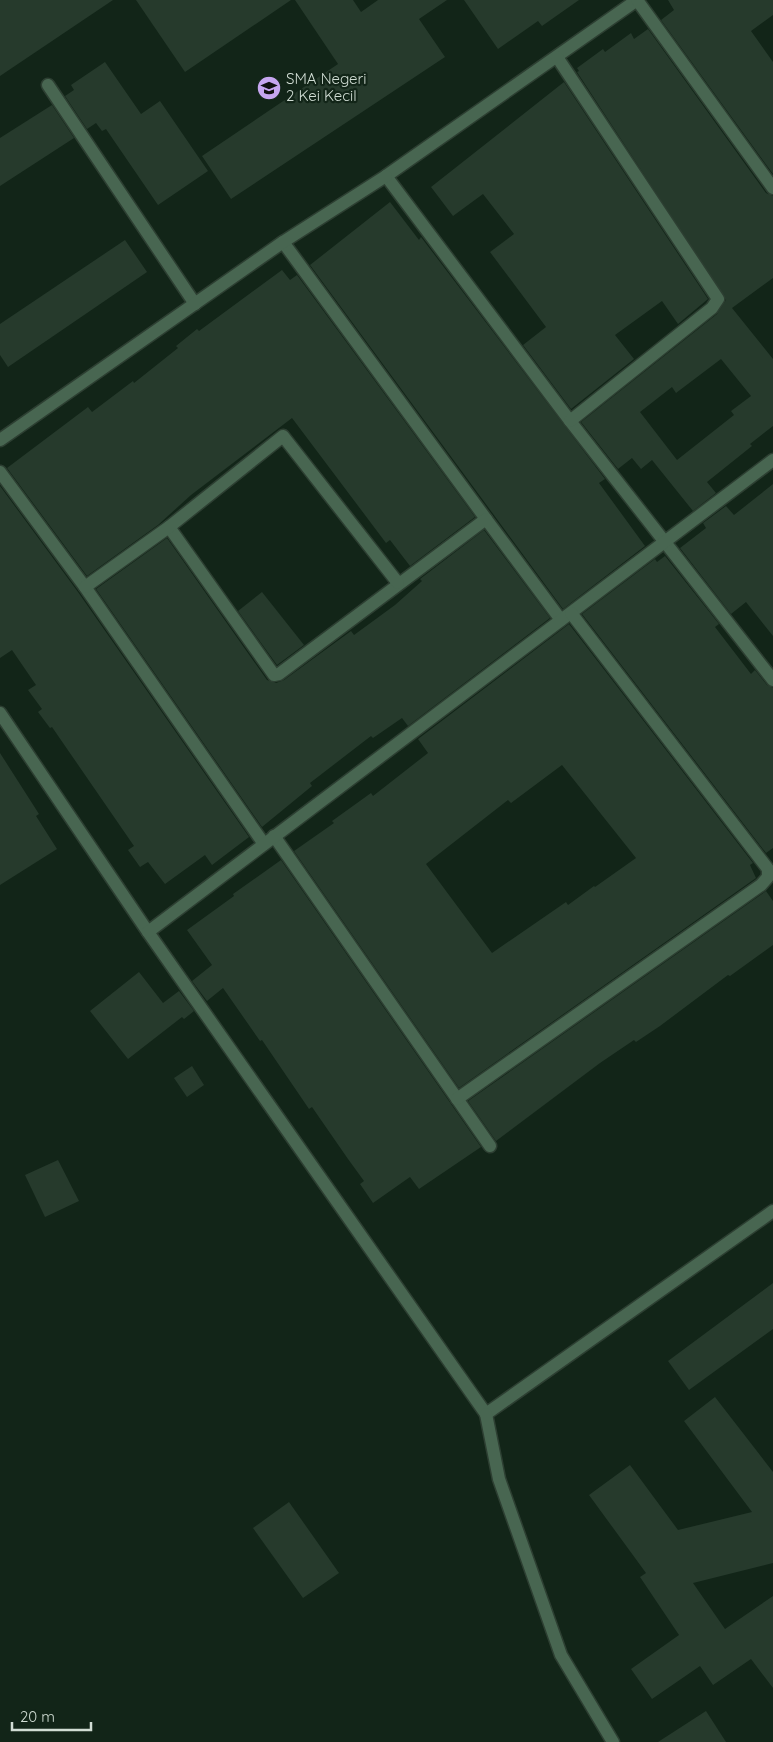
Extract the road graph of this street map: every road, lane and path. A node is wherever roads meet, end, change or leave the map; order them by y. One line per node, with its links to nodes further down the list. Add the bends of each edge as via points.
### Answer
1 (637, 0): 2 (street); 5 (street)
2 (557, 57): 4 (street); 8 (street, via 718,299 712,308)
3 (48, 86): 7 (street)
4 (386, 176): 6 (street); 8 (street)
5 (773, 188)
6 (283, 242): 7 (street); 12 (street)
7 (195, 304): 9 (street)
8 (570, 420): 14 (street)
9 (0, 440)
10 (773, 460): 14 (street)
11 (0, 472): 16 (street)
12 (486, 519): 15 (street); 17 (street)
13 (169, 527): 15 (street, via 283,436); 15 (street, via 274,675); 16 (street)
14 (664, 541): 17 (street); 18 (street)
15 (398, 583)
16 (85, 587): 20 (street)
17 (566, 617): 20 (street); 22 (street, via 768,868 768,877)
18 (773, 680)
19 (0, 713): 21 (street)
20 (269, 840): 21 (street); 22 (street)
21 (148, 932): 25 (street)
22 (457, 1099): 23 (street)
23 (490, 1146)
24 (773, 1211): 25 (street)
25 (486, 1414): 26 (street, via 499,1480 561,1655)
26 (613, 1742)

